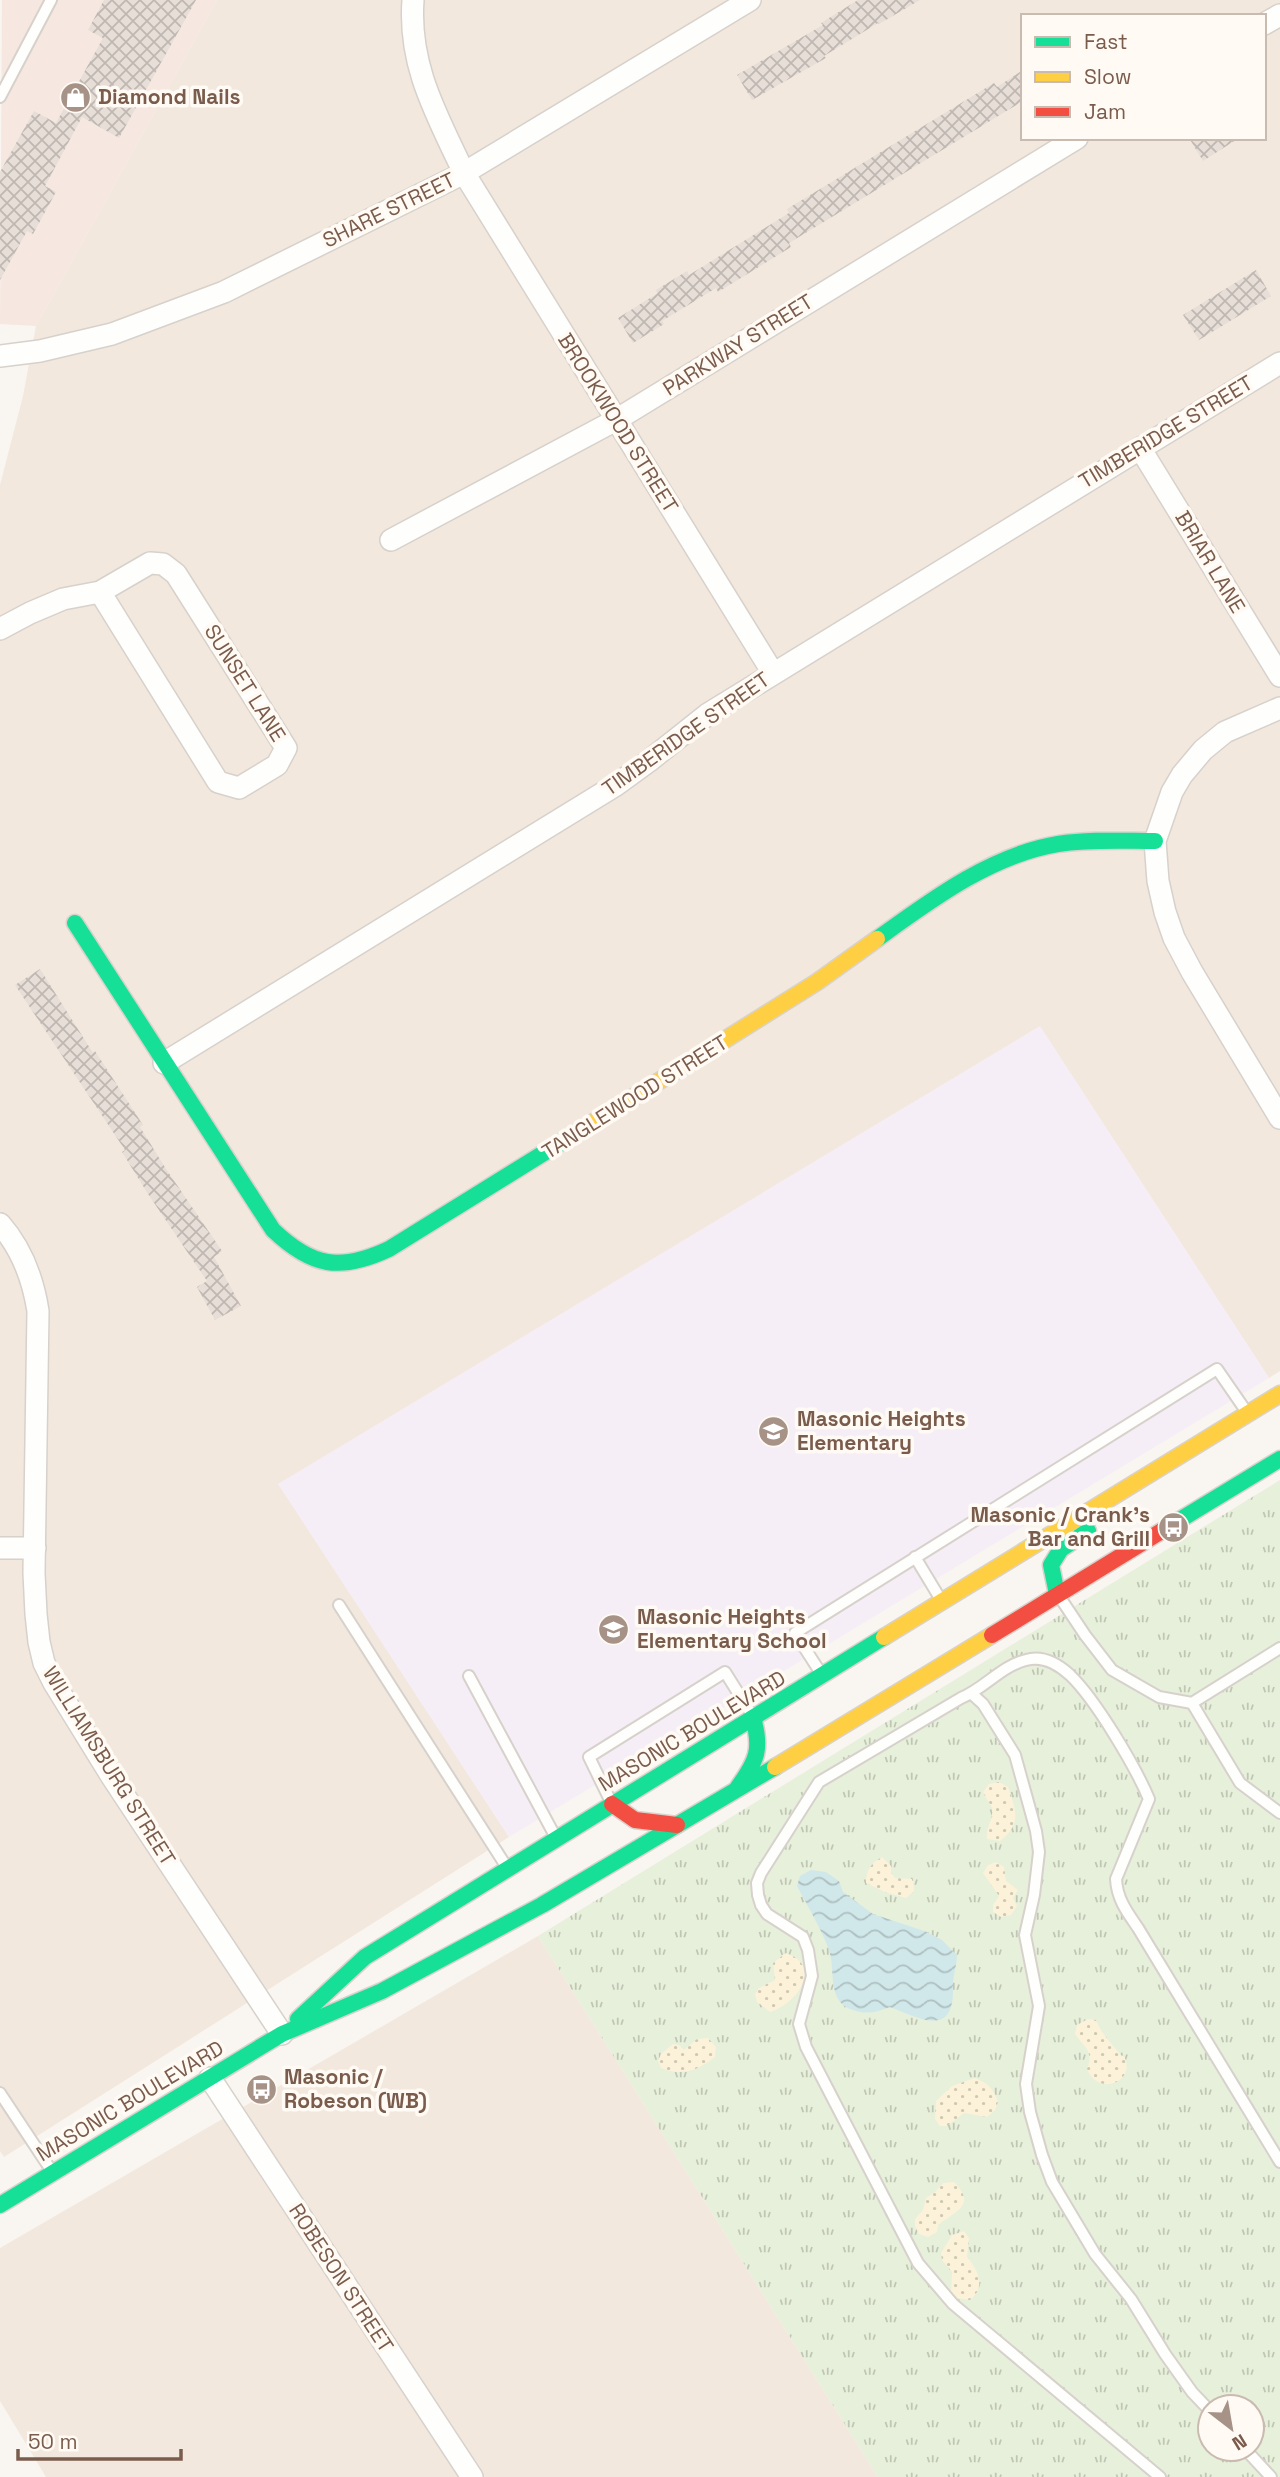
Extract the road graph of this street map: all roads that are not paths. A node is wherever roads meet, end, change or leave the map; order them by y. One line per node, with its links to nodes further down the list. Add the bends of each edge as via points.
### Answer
1 (51, 0): 4 (lane)
2 (413, 0): 6 (street, BROOKWOOD STREET, via 411,25 426,91)
3 (750, 0): 6 (street, SHARE STREET)
4 (0, 97)
5 (1074, 140): 9 (street, PARKWAY STREET)
6 (464, 173): 7 (street, SHARE STREET, via 224,292 112,334); 9 (street, BROOKWOOD STREET)
7 (0, 356)
8 (1280, 363): 10 (street, TIMBERIDGE STREET)
9 (616, 420): 11 (street, PARKWAY STREET); 14 (street, BROOKWOOD STREET)
10 (1140, 448): 14 (street, TIMBERIDGE STREET); 15 (street, BRIAR LANE)
11 (391, 540)
12 (100, 592): 12 (street, SUNSET LANE, via 150,563 163,564 177,574 286,748 277,765 239,788 218,782); 13 (street, SUNSET LANE, via 63,599)
13 (0, 629)
14 (773, 673): 19 (street, TIMBERIDGE STREET, via 708,714 616,785)
15 (1280, 676)
16 (1280, 708): 17 (street, via 1225,732 1203,750 1172,792)
17 (1155, 841): 19 (main road, TANGLEWOOD STREET, via 1057,844 988,868 929,902 817,982 408,1240 357,1263 334,1264 301,1255 287,1245); 20 (street, via 1158,881 1174,938)
18 (75, 923): 19 (main road, TANGLEWOOD STREET)
19 (164, 1063)
20 (1280, 1118)
21 (0, 1224): 27 (street, WILLIAMSBURG STREET, via 29,1272 38,1311)
22 (1280, 1394): 23 (main road, MASONIC BOULEVARD)
23 (1248, 1414): 24 (main road, MASONIC BOULEVARD); 28 (lane, via 1217,1369)
24 (1213, 1435): 29 (main road, via 1149,1493 1061,1549 1051,1565); 30 (main road, MASONIC BOULEVARD)
25 (1280, 1459): 29 (main road, MASONIC BOULEVARD)
26 (0, 1548): 27 (street)
27 (35, 1548): 45 (street, WILLIAMSBURG STREET, via 39,1642 54,1683)
28 (915, 1558): 30 (lane); 33 (lane, via 795,1633)
29 (1057, 1594): 36 (lane, via 1112,1670 1159,1697); 38 (main road, MASONIC BOULEVARD)
30 (942, 1602): 33 (main road, MASONIC BOULEVARD)
31 (339, 1605): 43 (lane)
32 (1279, 1649): 36 (lane)
33 (822, 1675): 37 (main road, MASONIC BOULEVARD)
34 (469, 1676): 42 (lane)
35 (972, 1694): 48 (lane, via 1012,1666 1044,1658 1069,1674 1102,1718 1149,1799 1116,1879 1122,1905); 51 (lane, via 1015,1755 1036,1831 1039,1852 1025,1935 1039,2006 1026,2084 1042,2155 1052,2182 1094,2254 1131,2299); 54 (lane, via 819,1782 761,1873 758,1895 767,1914 803,1937 812,1976 799,2024 806,2047 918,2263 953,2304)
36 (1192, 1703): 40 (lane, via 1240,1783)
37 (753, 1718): 38 (main road, via 760,1739 758,1761); 39 (main road, MASONIC BOULEVARD); 39 (lane, via 725,1672 589,1757)
38 (736, 1791): 41 (main road, MASONIC BOULEVARD)
39 (612, 1804): 41 (main road, via 635,1820); 42 (main road, MASONIC BOULEVARD)
40 (1280, 1813)
41 (677, 1825): 44 (main road, MASONIC BOULEVARD)
42 (557, 1838): 43 (main road, MASONIC BOULEVARD)
43 (507, 1869): 44 (main road, via 518,1890); 45 (main road, MASONIC BOULEVARD, via 365,1957)
44 (542, 1905): 45 (main road, MASONIC BOULEVARD, via 382,1991)
45 (282, 2034): 46 (main road, MASONIC BOULEVARD)
46 (211, 2078): 49 (main road, MASONIC BOULEVARD); 53 (street, ROBESON STREET)
47 (0, 2093): 49 (lane)
48 (1280, 2162)
49 (53, 2172): 50 (main road, MASONIC BOULEVARD)
50 (0, 2205)
51 (1196, 2396)
52 (1258, 2463): 55 (lane)
53 (472, 2477)
54 (1160, 2477)
55 (1271, 2477)

